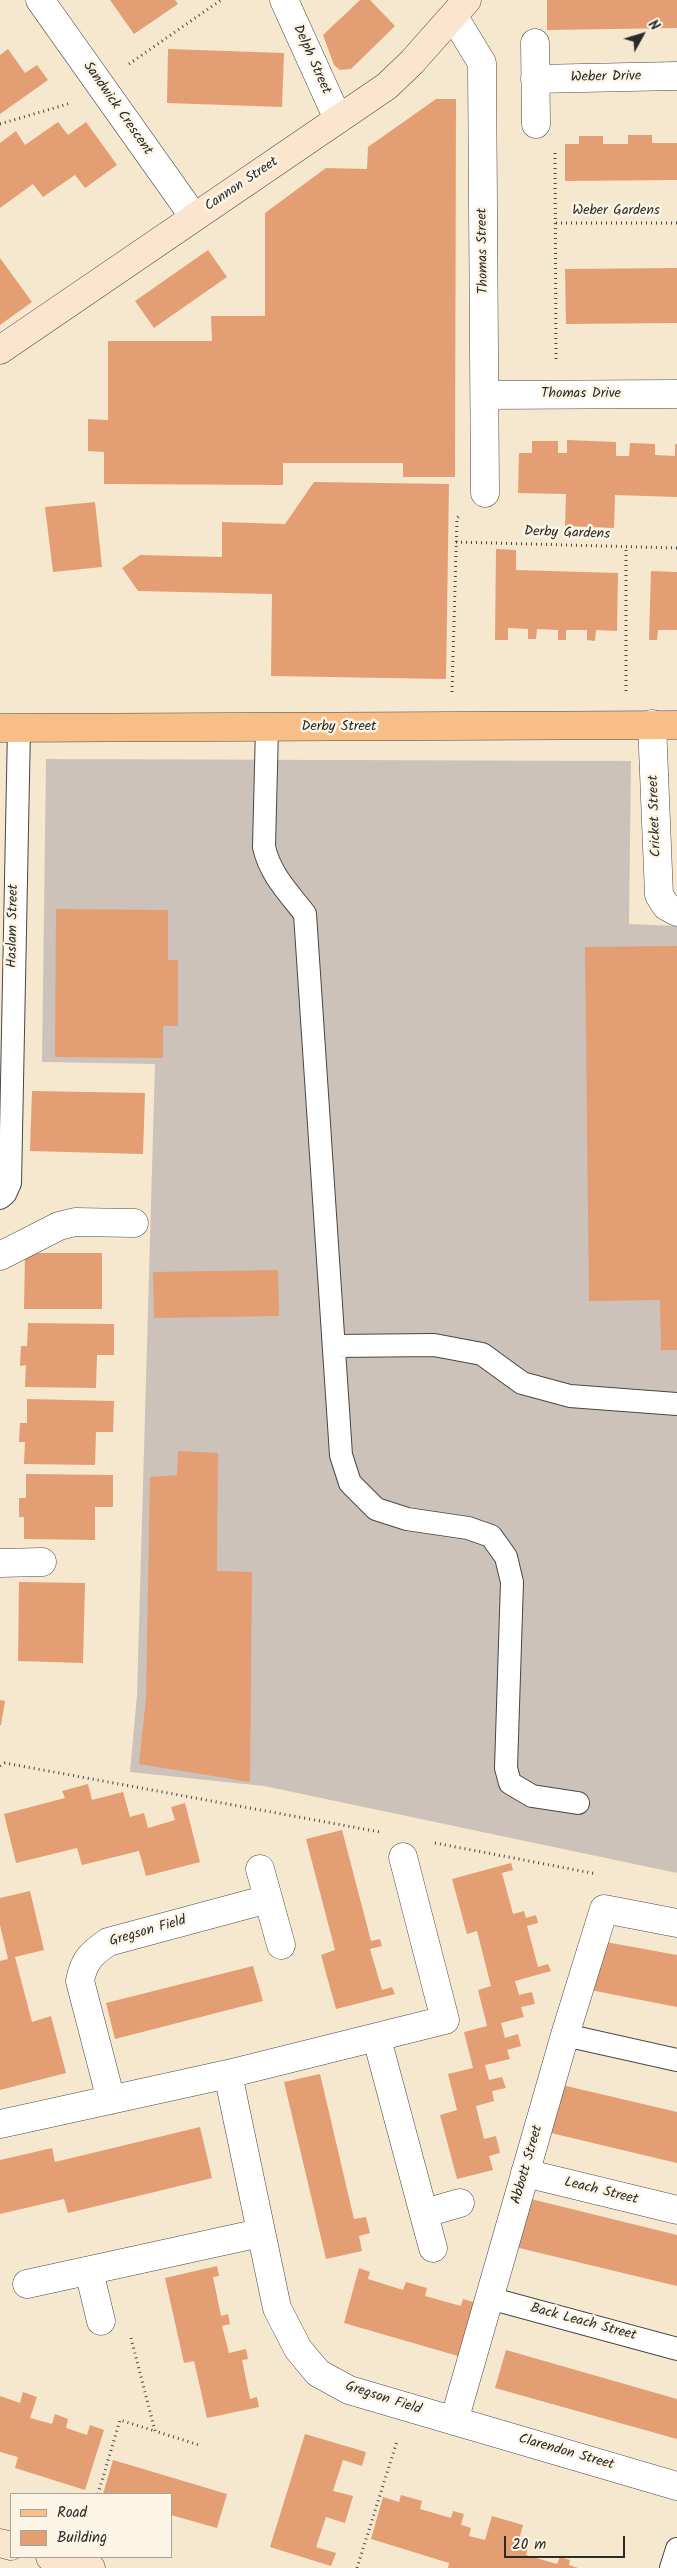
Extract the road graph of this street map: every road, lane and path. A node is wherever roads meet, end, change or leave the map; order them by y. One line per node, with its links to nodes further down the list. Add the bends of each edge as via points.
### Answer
1 (40, 0): 8 (street, Sandwick Crescent)
2 (221, 0): 8 (path)
3 (284, 0): 9 (street, Delph Street)
4 (460, 8): 9 (street, Cannon Street, via 387,86); 17 (street, Thomas Street, via 482,63)
5 (534, 43): 7 (street)
6 (677, 76): 7 (street, Weber Drive)
7 (535, 80): 11 (street)
8 (103, 88): 10 (path); 12 (street, Sandwick Crescent)
9 (338, 119): 12 (street, Cannon Street)
10 (0, 124)
11 (536, 124): 13 (path, via 554,133)
12 (194, 217): 15 (street, Cannon Street)
13 (556, 223): 14 (path, Weber Gardens); 18 (path)
14 (677, 223)
15 (0, 350)
16 (677, 394): 18 (street, Thomas Drive)
17 (485, 395): 18 (street, Thomas Drive); 19 (street, Thomas Street)
18 (556, 395)
19 (484, 493): 20 (path, via 456,518)
20 (456, 542): 21 (path, Derby Gardens); 26 (path)
21 (626, 546): 22 (path, Derby Gardens); 23 (path)
22 (677, 548)
23 (651, 725): 26 (main road, Derby Street); 27 (street, Cricket Street, via 659,895)
24 (9, 728): 25 (main road, Derby Street); 28 (lane, Haslam Street)
25 (267, 728): 26 (main road, Derby Street); 32 (lane, via 264,847 277,878 305,914)
26 (451, 728)
27 (671, 909)
28 (6, 936): 29 (lane, Haslam Street)
29 (5, 1190)
30 (134, 1223): 31 (street, via 75,1222 59,1226)
31 (0, 1256)
32 (334, 1346): 33 (lane, via 434,1344 482,1354 522,1383 570,1396); 37 (lane, via 341,1455 350,1483 376,1509 407,1519 468,1528 491,1536 506,1557 512,1582 506,1768 510,1783 532,1796)
33 (677, 1404)
34 (42, 1562): 35 (street)
35 (0, 1563)
36 (0, 1766): 38 (path, via 5,1763)
37 (578, 1803)
38 (385, 1833)
39 (433, 1842): 43 (path, via 597,1873)
40 (403, 1857): 47 (street, via 446,2020)
41 (260, 1869): 42 (street)
42 (268, 1899): 45 (street); 50 (street, Gregson Field, via 108,1942 82,1965 80,1981)
43 (604, 1909): 44 (street); 46 (street, Abbott Street)
44 (677, 1923)
45 (281, 1945)
46 (565, 2035): 48 (lane); 52 (street, Abbott Street)
47 (378, 2039): 49 (street); 55 (street)
48 (677, 2060)
49 (228, 2074): 50 (street); 56 (street, Gregson Field)
50 (111, 2100): 51 (street)
51 (0, 2124)
52 (525, 2173): 54 (street, Leach Street); 60 (street, Abbott Street)
53 (460, 2203): 55 (street)
54 (677, 2210)
55 (424, 2213): 57 (street)
56 (260, 2233): 58 (street); 63 (street, Gregson Field, via 277,2308 303,2355 318,2373 349,2390)
57 (433, 2248)
58 (89, 2271): 59 (street); 61 (street)
59 (27, 2284)
60 (489, 2298): 62 (lane, Back Leach Street); 64 (street, Abbott Street)
61 (101, 2321): 65 (path, via 131,2335)
62 (677, 2349)
63 (408, 2408): 64 (street, Gregson Field); 72 (path)
64 (454, 2421): 67 (street, Clarendon Street)
65 (155, 2431): 66 (path); 68 (path, via 120,2420)
66 (199, 2445)
67 (677, 2486)
68 (98, 2493)
69 (677, 2549): 73 (lane)
70 (54, 2558): 71 (street)
71 (91, 2568)
72 (357, 2568)
73 (671, 2568)

